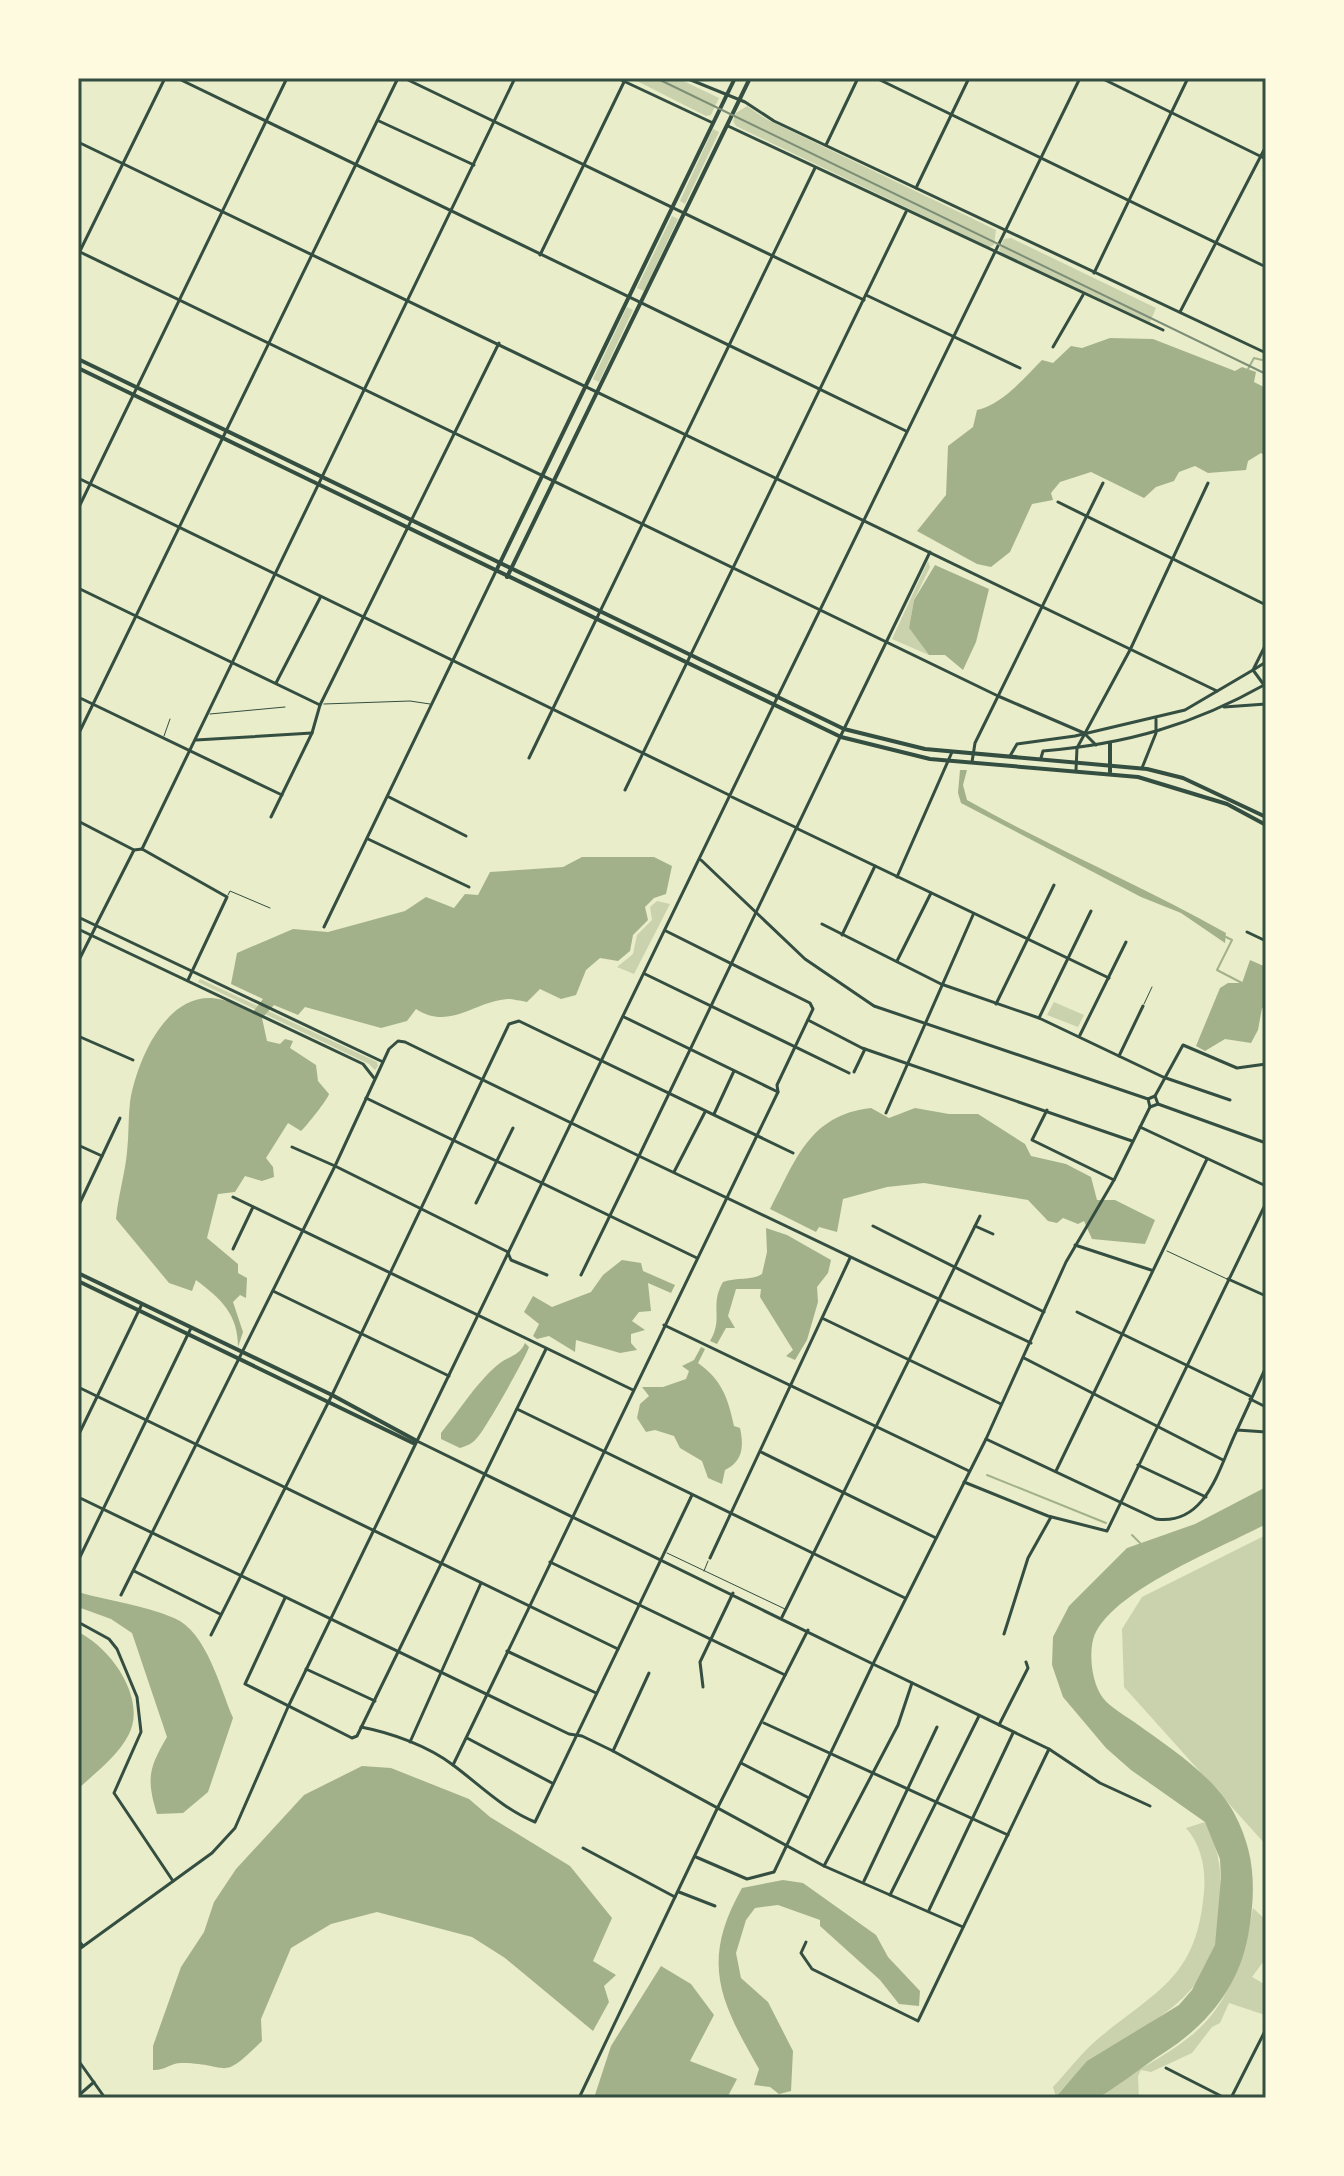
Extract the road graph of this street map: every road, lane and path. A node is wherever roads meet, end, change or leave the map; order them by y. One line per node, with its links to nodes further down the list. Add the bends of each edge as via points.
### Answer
1 (165, 78): 33 (street)
2 (177, 78): 24 (street)
3 (287, 78): 24 (street)
4 (398, 78): 22 (street)
5 (404, 78): 23 (street)
6 (515, 78): 23 (street)
7 (617, 78): 17 (street)
8 (686, 78): 18 (street)
9 (735, 78): 18 (main road)
10 (750, 78): 19 (main road)
11 (858, 78): 28 (street)
12 (876, 78): 20 (street)
13 (969, 78): 20 (street)
14 (1080, 78): 30 (street)
15 (1101, 78): 21 (street)
16 (1188, 78): 21 (street)
17 (624, 82): 25 (street); 34 (street)
18 (727, 95): 19 (street); 25 (main road)
19 (740, 99): 26 (main road); 28 (street)
20 (951, 113): 30 (street); 38 (street)
21 (1172, 113): 31 (street); 39 (street)
22 (378, 120): 35 (street); 36 (street)
23 (495, 121): 34 (street); 36 (street)
24 (266, 122): 35 (street); 41 (street)
25 (713, 123): 26 (main road); 40 (main road)
26 (726, 125): 37 (street); 44 (main road)
27 (78, 142): 33 (street)
28 (826, 145): 38 (street)
29 (1266, 146): 31 (street)
30 (1042, 156): 39 (street); 45 (street)
31 (1261, 157): 32 (street); 46 (street)
32 (1266, 159)
33 (122, 163): 41 (street); 47 (street)
34 (583, 164): 40 (street); 50 (street)
35 (355, 165): 43 (street); 49 (street)
36 (474, 165): 43 (street)
37 (815, 168): 42 (street); 51 (street)
38 (916, 188): 45 (street)
39 (1129, 201): 46 (street); 53 (street)
40 (673, 207): 44 (street); 55 (main road)
41 (224, 211): 49 (street); 57 (street)
42 (906, 212): 48 (street); 56 (street)
43 (451, 213): 50 (street); 58 (street)
44 (685, 214): 51 (street); 59 (main road)
45 (1004, 231): 48 (street); 53 (street)
46 (1217, 243): 52 (street); 60 (street)
47 (79, 252): 57 (street)
48 (993, 253): 54 (street); 62 (street)
49 (312, 255): 58 (street); 63 (street)
50 (540, 255): 55 (street)
51 (773, 255): 56 (street); 65 (street)
52 (1266, 267)
53 (1094, 273): 60 (street)
54 (1083, 295): 61 (street); 66 (street)
55 (629, 297): 59 (street); 71 (main road)
56 (865, 298): 62 (street); 75 (street)
57 (182, 299): 63 (street); 72 (street)
58 (408, 300): 64 (street); 73 (street)
59 (641, 303): 65 (street); 74 (main road)
60 (1180, 312): 67 (street)
61 (1163, 330)
62 (953, 336): 70 (street); 78 (street)
63 (270, 342): 73 (street); 79 (street)
64 (499, 343): 71 (street); 77 (street)
65 (730, 346): 75 (street); 80 (street)
66 (1053, 347)
67 (1266, 353)
68 (78, 359): 72 (main road)
69 (78, 368): 76 (main road)
70 (1020, 368)
71 (586, 385): 74 (street); 82 (main road)
72 (137, 388): 76 (street); 79 (main road)
73 (365, 389): 77 (street); 85 (street)
74 (597, 390): 80 (street); 86 (main road)
75 (819, 390): 78 (street); 83 (street)
76 (134, 395): 81 (main road); 89 (street)
77 (455, 431): 82 (street); 95 (street)
78 (906, 431): 94 (street)
79 (226, 432): 81 (street); 85 (main road)
80 (688, 434): 83 (street); 96 (street)
81 (222, 438): 90 (main road); 97 (street)
82 (543, 474): 86 (street); 99 (main road)
83 (776, 477): 94 (street); 106 (street)
84 (78, 478): 89 (street)
85 (321, 478): 90 (street); 95 (main road)
86 (554, 480): 96 (street); 100 (main road)
87 (1103, 483): 93 (street)
88 (1208, 483): 104 (street)
89 (90, 484): 92 (street); 97 (street)
90 (318, 485): 98 (main road); 109 (street)
91 (1058, 502): 93 (street)
92 (78, 509)
93 (1087, 517): 104 (street); 114 (street)
94 (865, 520): 103 (street); 115 (street)
95 (410, 521): 98 (street); 105 (main road)
96 (644, 524): 106 (street); 116 (street)
97 (179, 527): 109 (street); 117 (street)
98 (407, 529): 108 (main road); 118 (street)
99 (516, 529): 100 (main road); 101 (main road)
100 (528, 534): 102 (main road)
101 (508, 546): 102 (main road); 105 (main road)
102 (519, 551): 107 (main road)
103 (930, 552): 114 (street); 120 (street)
104 (1173, 561): 113 (street); 122 (street)
105 (500, 563): 107 (main road); 108 (main road)
106 (732, 567): 115 (street); 123 (street)
107 (510, 570): 110 (main road); 116 (main road)
108 (496, 571): 110 (main road); 124 (street)
109 (276, 574): 112 (street); 127 (street)
110 (507, 577): 119 (main road)
111 (78, 588): 117 (street)
112 (321, 596): 118 (street); 129 (street)
113 (1266, 605)
114 (1040, 607): 122 (street); 132 (street)
115 (821, 610): 120 (street); 134 (street)
116 (600, 612): 119 (street); 123 (main road)
117 (136, 615): 127 (street); 135 (street)
118 (365, 617): 124 (street); 137 (street)
119 (597, 620): 126 (main road); 142 (street)
120 (887, 642): 132 (street); 149 (street)
121 (1266, 644): 128 (street)
122 (1130, 650): 131 (street); 151 (street)
123 (689, 655): 126 (street); 134 (main road)
124 (455, 660): 138 (street); 142 (street)
125 (1266, 662): 128 (street)
126 (685, 663): 140 (main road); 162 (street)
127 (233, 664): 129 (street); 144 (street)
128 (1253, 670): 130 (street); 131 (street)
129 (276, 683): 137 (street)
130 (1265, 684): 141 (street)
131 (1217, 691): 143 (street)
132 (998, 696): 151 (street); 163 (street)
133 (78, 697): 135 (street)
134 (777, 698): 140 (street); 149 (main road)
135 (93, 704): 148 (street); 155 (street)
136 (1266, 704): 141 (street)
137 (320, 705): 138 (lane); 150 (street)
138 (432, 705): 176 (street)
139 (285, 707): 144 (lane)
140 (774, 707): 154 (main road); 177 (street)
141 (1220, 707): 147 (street)
142 (553, 710): 162 (street); 165 (street)
143 (1185, 710): 146 (street); 147 (street)
144 (210, 714): 156 (street)
145 (170, 719): 155 (lane)
146 (1156, 719): 151 (street); 152 (street)
147 (1189, 721): 152 (street)
148 (80, 728): 153 (street)
149 (844, 729): 154 (street); 161 (main road)
150 (312, 733): 156 (street); 175 (street)
151 (1084, 733): 158 (street); 159 (street); 164 (street, via 1017,744)
152 (1156, 733): 157 (street); 171 (street)
153 (78, 735)
154 (841, 737): 167 (main road); 182 (street)
155 (162, 738): 160 (street)
156 (196, 740): 160 (street)
157 (1110, 743): 158 (street); 170 (main road)
158 (1096, 745): 159 (street)
159 (1077, 748): 166 (street, via 1043,751); 169 (street)
160 (189, 752): 175 (street); 185 (street)
161 (952, 752): 163 (main road); 167 (street)
162 (641, 753): 174 (street); 177 (street)
163 (974, 753): 164 (main road); 168 (street)
164 (1010, 756): 166 (main road)
165 (529, 758)
166 (1041, 758): 169 (main road)
167 (948, 760): 168 (main road); 189 (street)
168 (972, 762): 172 (main road)
169 (1077, 762): 170 (main road); 172 (street)
170 (1112, 763): 171 (main road); 173 (main road)
171 (1141, 768): 179 (main road, via 1183,778)
172 (1076, 770): 173 (main road)
173 (1110, 772): 181 (main road, via 1213,799)
174 (625, 790)
175 (282, 795): 178 (street)
176 (389, 797): 183 (street); 184 (street)
177 (732, 797): 182 (street); 187 (street)
178 (271, 817)
179 (1266, 817)
180 (78, 821): 186 (street)
181 (1266, 825)
182 (798, 829): 188 (street); 196 (street)
183 (466, 836)
184 (368, 839): 191 (street); 201 (street)
185 (142, 849): 186 (street); 193 (street)
186 (134, 850): 200 (street)
187 (701, 860): 196 (street); 203 (street)
188 (875, 866): 189 (street); 206 (street)
189 (897, 877): 192 (street)
190 (1054, 885): 207 (street)
191 (469, 887)
192 (931, 893): 197 (street); 211 (street)
193 (227, 897): 194 (lane, via 230,891); 214 (street)
194 (270, 908)
195 (1091, 911): 210 (street)
196 (758, 913): 213 (street); 226 (street, via 843,987 874,1006)
197 (974, 914): 207 (street); 218 (street)
198 (78, 917): 200 (street)
199 (822, 924): 206 (street)
200 (96, 926): 205 (street); 214 (street)
201 (324, 927)
202 (78, 929): 205 (street)
203 (666, 931): 213 (street); 215 (street)
204 (1247, 932): 208 (street)
205 (91, 935): 212 (street); 217 (street)
206 (842, 935): 211 (street)
207 (1028, 940): 210 (street); 220 (street)
208 (1266, 941)
209 (1126, 942): 216 (street)
210 (1067, 958): 216 (street); 224 (street)
211 (897, 961): 218 (street)
212 (78, 962)
213 (732, 964): 221 (street); 225 (street, via 810,1003)
214 (192, 972): 217 (street); 234 (street)
215 (645, 974): 221 (street); 223 (street)
216 (1109, 978): 228 (street)
217 (188, 980): 240 (street, via 363,1064)
218 (941, 984): 220 (street); 226 (street)
219 (1152, 987): 222 (lane)
220 (996, 1005): 224 (street)
221 (711, 1006): 229 (street); 230 (street)
222 (1143, 1006): 232 (street)
223 (624, 1017): 230 (street); 235 (street)
224 (1039, 1018): 228 (street)
225 (808, 1020): 229 (street); 231 (street)
226 (924, 1025): 236 (street); 246 (street)
227 (78, 1036): 233 (street)
228 (1080, 1036): 232 (street)
229 (795, 1047): 231 (street, via 852,1073); 242 (street)
230 (690, 1049): 238 (street); 243 (street)
231 (865, 1049): 236 (street)
232 (1119, 1056): 239 (street)
233 (133, 1060)
234 (381, 1061): 240 (street); 241 (street, via 393,1044 405,1042)
235 (601, 1061): 241 (street, via 513,1022); 243 (street); 255 (street)
236 (908, 1063): 251 (street); 252 (street)
237 (1266, 1064): 239 (street, via 1237,1068 1183,1045)
238 (734, 1071): 242 (street); 253 (street)
239 (1163, 1077): 244 (street); 247 (street)
240 (374, 1078): 245 (street)
241 (483, 1081): 255 (street); 259 (street)
242 (778, 1092): 258 (street)
243 (669, 1093): 250 (street); 266 (street)
244 (1155, 1096): 246 (street); 248 (street)
245 (366, 1098): 259 (street); 269 (street)
246 (1148, 1099): 249 (street)
247 (1230, 1100)
248 (1158, 1104): 249 (street); 261 (street)
249 (1150, 1107): 256 (street)
250 (706, 1110): 253 (street); 270 (street)
251 (1047, 1110): 260 (street); 271 (street, via 1032,1140)
252 (886, 1113)
253 (714, 1114): 258 (street)
254 (120, 1118): 265 (street)
255 (571, 1123): 266 (street); 272 (street)
256 (1140, 1127): 260 (street); 267 (street)
257 (513, 1128): 268 (street)
258 (757, 1136): 264 (street); 275 (street)
259 (453, 1141): 268 (street); 280 (street)
260 (1132, 1141): 271 (street)
261 (1266, 1143)
262 (78, 1145): 265 (street)
263 (292, 1147): 269 (street)
264 (793, 1153)
265 (102, 1156): 278 (street)
266 (639, 1156): 270 (street); 282 (street)
267 (1207, 1159): 273 (street); 289 (street)
268 (494, 1162): 272 (street); 276 (street)
269 (335, 1166): 280 (street); 285 (street)
270 (674, 1172): 275 (street)
271 (1114, 1180): 287 (street)
272 (541, 1184): 282 (street); 290 (street)
273 (1266, 1186)
274 (233, 1197): 279 (street)
275 (726, 1197): 291 (street); 292 (street)
276 (476, 1203)
277 (1266, 1203): 299 (street)
278 (78, 1207)
279 (253, 1207): 285 (street); 288 (street)
280 (422, 1207): 290 (street); 296 (street)
281 (980, 1216): 284 (street)
282 (609, 1217): 291 (street); 298 (street)
283 (873, 1226): 293 (street)
284 (975, 1226): 286 (street); 293 (street)
285 (302, 1230): 296 (street); 301 (street)
286 (993, 1234)
287 (1075, 1245): 294 (street); 306 (street)
288 (233, 1249)
289 (1164, 1250): 294 (street); 299 (lane)
290 (508, 1253): 297 (street, via 511,1260); 308 (street)
291 (697, 1258): 310 (street)
292 (850, 1258): 303 (street); 309 (street)
293 (954, 1267): 303 (street); 306 (street)
294 (1152, 1270): 313 (street)
295 (78, 1273): 304 (main road)
296 (390, 1274): 308 (street); 312 (street)
297 (547, 1275)
298 (581, 1275)
299 (1228, 1279): 302 (street); 320 (street)
300 (78, 1281): 305 (main road)
301 (273, 1291): 312 (street); 316 (street)
302 (1266, 1296)
303 (937, 1300): 314 (street); 319 (street)
304 (142, 1304): 305 (street); 311 (main road)
305 (139, 1311): 311 (main road); 327 (street)
306 (1044, 1312): 314 (street)
307 (1077, 1312): 313 (street)
308 (478, 1315): 315 (street); 322 (street)
309 (824, 1319): 319 (street); 323 (street)
310 (664, 1325): 323 (street); 325 (street)
311 (190, 1331): 316 (main road); 318 (main road); 334 (street)
312 (362, 1332): 322 (street); 326 (street)
313 (1123, 1334): 320 (street); 328 (street)
314 (1031, 1343): 317 (street)
315 (546, 1349): 325 (street); 333 (street)
316 (242, 1352): 318 (street); 326 (main road)
317 (1024, 1358): 328 (street, via 1090,1390); 331 (street)
318 (238, 1359): 330 (main road); 342 (street)
319 (908, 1361): 331 (street); 335 (street)
320 (1187, 1366): 329 (street); 336 (street)
321 (1266, 1367): 329 (street)
322 (449, 1376): 341 (street)
323 (792, 1386): 335 (street); 344 (street)
324 (78, 1387): 327 (street)
325 (633, 1390): 343 (street)
326 (332, 1395): 330 (street); 341 (main road)
327 (97, 1396): 334 (street); 339 (street)
328 (1092, 1396): 336 (street); 349 (street)
329 (1250, 1398): 332 (street); 337 (street)
330 (328, 1402): 341 (main road); 351 (street)
331 (1002, 1404): 340 (street)
332 (1266, 1407)
333 (517, 1409): 343 (street); 347 (street)
334 (146, 1420): 342 (street); 357 (street)
335 (877, 1426): 348 (street); 352 (street)
336 (1156, 1426): 345 (street); 346 (street)
337 (1237, 1430): 338 (street); 345 (street)
338 (1266, 1430)
339 (78, 1436)
340 (986, 1439): 348 (street); 349 (street)
341 (417, 1441): 347 (street); 361 (street)
342 (197, 1444): 351 (street); 362 (street)
343 (604, 1451): 353 (street); 359 (street)
344 (761, 1452): 352 (street); 358 (street)
345 (1223, 1460): 355 (street)
346 (1138, 1465): 355 (street); 356 (street)
347 (484, 1471): 359 (street); 369 (street)
348 (969, 1471): 350 (street)
349 (1056, 1471): 356 (street)
350 (964, 1482): 360 (street); 363 (street)
351 (285, 1487): 361 (street); 373 (street)
352 (844, 1493): 363 (street); 365 (street)
353 (692, 1495): 358 (street); 364 (street)
354 (78, 1497): 357 (street)
355 (1206, 1497): 356 (street, via 1185,1516 1156,1519)
356 (1121, 1502): 360 (street, via 1107,1531)
357 (103, 1508): 362 (street); 368 (street)
358 (731, 1513): 365 (street); 366 (street)
359 (573, 1516): 367 (street); 370 (street)
360 (1051, 1517): 387 (street, via 1028,1558)
361 (376, 1530): 369 (street); 384 (street)
362 (153, 1534): 371 (street); 373 (street)
363 (936, 1538): 378 (street)
364 (665, 1552): 367 (street); 372 (lane)
365 (814, 1553): 378 (street); 381 (street)
366 (710, 1558): 372 (lane)
367 (661, 1559): 375 (street); 380 (street)
368 (78, 1561)
369 (440, 1561): 374 (street); 392 (street)
370 (550, 1562): 379 (street); 380 (street)
371 (134, 1571): 376 (street); 382 (street)
372 (703, 1572): 381 (lane)
373 (240, 1576): 377 (street); 382 (street)
374 (482, 1582): 379 (street); 396 (street)
375 (733, 1593): 383 (street); 389 (street)
376 (121, 1595)
377 (285, 1598): 384 (street); 404 (street, via 245,1684)
378 (906, 1599): 394 (street)
379 (529, 1605): 390 (street); 391 (street)
380 (639, 1605): 389 (street); 390 (street)
381 (785, 1609): 383 (street)
382 (221, 1614): 388 (street)
383 (782, 1617): 386 (street)
384 (330, 1620): 392 (street); 395 (street)
385 (78, 1622): 432 (street, via 109,1639 132,1682 141,1732 114,1793)
386 (808, 1630): 394 (street); 398 (street)
387 (1004, 1634)
388 (211, 1635)
389 (711, 1640): 398 (street); 400 (street, via 700,1662)
390 (618, 1649): 401 (street)
391 (507, 1651): 401 (street); 402 (street)
392 (398, 1652): 396 (street); 403 (street)
393 (1026, 1662): 407 (street, via 1028,1668)
394 (873, 1664): 399 (street); 416 (street)
395 (306, 1669): 403 (street); 404 (street)
396 (439, 1671): 402 (street); 413 (street, via 441,1678)
397 (649, 1673): 415 (street)
398 (786, 1675): 406 (street)
399 (912, 1683): 405 (street); 419 (street, via 898,1725)
400 (703, 1687)
401 (596, 1693): 411 (street)
402 (488, 1694): 411 (street); 412 (street)
403 (375, 1701): 408 (street)
404 (288, 1707): 408 (street, via 352,1738); 432 (street, via 235,1828 212,1853)
405 (979, 1716): 407 (street); 423 (street)
406 (763, 1723): 416 (street); 417 (street)
407 (999, 1725): 410 (street)
408 (361, 1727): 413 (street)
409 (937, 1727): 421 (street)
410 (1013, 1733): 414 (street); 426 (street)
411 (576, 1735): 415 (street); 420 (street)
412 (467, 1738): 418 (street); 420 (street)
413 (410, 1742): 418 (street)
414 (1049, 1749): 424 (street, via 1100,1783); 427 (street)
415 (613, 1751): 425 (street)
416 (828, 1755): 419 (street); 422 (street)
417 (741, 1763): 422 (street); 425 (street)
418 (453, 1765): 420 (street, via 514,1813 535,1822)
419 (871, 1774): 421 (street); 431 (street)
420 (553, 1783)
421 (906, 1791): 423 (street); 433 (street)
422 (809, 1798): 428 (street)
423 (936, 1804): 426 (street); 435 (street)
424 (1150, 1806)
425 (717, 1809): 428 (street); 430 (street)
426 (971, 1819): 427 (street); 438 (street)
427 (1008, 1835): 439 (street)
428 (787, 1845): 430 (street, via 774,1872 747,1879); 431 (street)
429 (583, 1848): 436 (street)
430 (696, 1857): 434 (street)
431 (824, 1866): 433 (street)
432 (173, 1881): 442 (street)
433 (864, 1881): 435 (street)
434 (679, 1892): 436 (street); 437 (street)
435 (890, 1895): 438 (street)
436 (676, 1898): 450 (street)
437 (715, 1906)
438 (928, 1911): 439 (street)
439 (963, 1927): 441 (street, via 918,2021 812,1969 801,1953)
440 (78, 1940): 442 (street)
441 (806, 1942)
442 (83, 1946): 443 (street)
443 (78, 1950)
444 (1266, 2029): 452 (street)
445 (78, 2060): 447 (street)
446 (1166, 2068): 451 (street)
447 (94, 2082): 448 (street); 449 (street)
448 (78, 2096)
449 (105, 2098)
450 (579, 2098)
451 (1225, 2098)
452 (1231, 2098)

